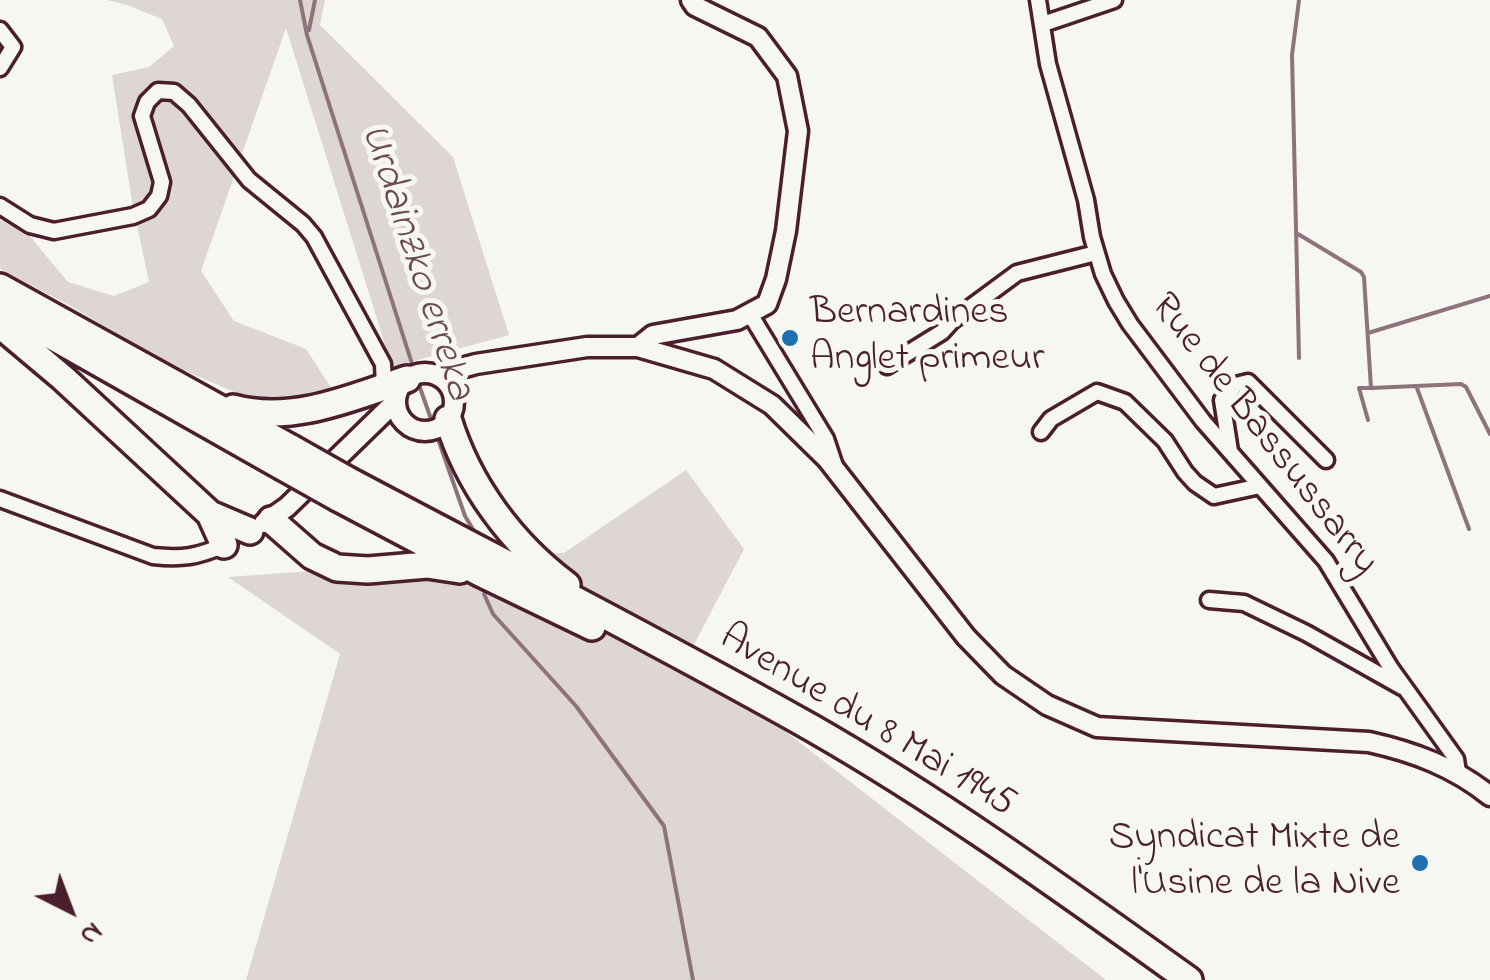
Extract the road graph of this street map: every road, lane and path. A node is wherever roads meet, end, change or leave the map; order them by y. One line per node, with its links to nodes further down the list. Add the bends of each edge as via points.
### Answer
1 (691, 0): 11 (street, via 758,37 787,76 798,131 776,279 766,304)
2 (1038, 0): 4 (street, Rue de Bassussarry)
3 (1114, 0): 4 (street)
4 (1042, 24): 8 (street, Rue de Bassussarry)
5 (0, 30): 6 (street, via 12,47)
6 (0, 68)
7 (0, 206): 16 (street, via 54,232 149,209 162,182 142,116 158,91 174,92 249,180 314,237 383,364)
8 (1096, 254): 15 (street, via 1016,273); 21 (street, Rue de Bassussarry, via 1130,324)
9 (0, 287): 18 (highway)
10 (0, 307): 22 (highway)
11 (750, 314): 13 (street, via 654,335); 24 (street, via 826,440)
12 (0, 325): 27 (highway)
13 (638, 346): 14 (street); 24 (street, via 714,369 772,405)
14 (476, 364): 16 (street); 17 (street)
15 (888, 366)
16 (408, 387): 17 (street, via 447,384); 18 (highway, via 271,415); 19 (street, via 410,427); 28 (street)
17 (451, 390): 19 (street, via 454,405)
18 (202, 400): 22 (highway)
19 (439, 425): 32 (highway, via 515,538)
20 (1040, 432): 25 (street, via 1098,392 1124,402 1214,496)
21 (1230, 452): 23 (street, via 1222,400 1248,382); 25 (street, Rue de Bassussarry)
22 (286, 457): 30 (highway, bridge)
23 (1326, 460)
24 (835, 467): 34 (street, via 966,638 1046,705 1097,727 1370,742)
25 (1260, 486): 33 (street, Rue de Bassussarry, via 1326,561)
26 (0, 499): 29 (street, via 153,556 180,559)
27 (210, 514): 28 (highway); 29 (highway)
28 (260, 526): 29 (street); 30 (highway, via 337,568)
29 (224, 545)
30 (485, 564): 32 (highway, Avenue du 8 Mai 1945); 36 (highway, Avenue du 8 Mai 1945, via 513,589 804,742 987,856)
31 (1209, 600): 33 (street, via 1244,603)
32 (620, 623): 37 (highway, Avenue du 8 Mai 1945, via 924,796)
33 (1404, 688): 34 (street, Rue de Bassussarry, via 1450,748)
34 (1458, 772): 35 (street)
35 (1490, 796)
36 (1161, 980)
37 (1189, 980)

